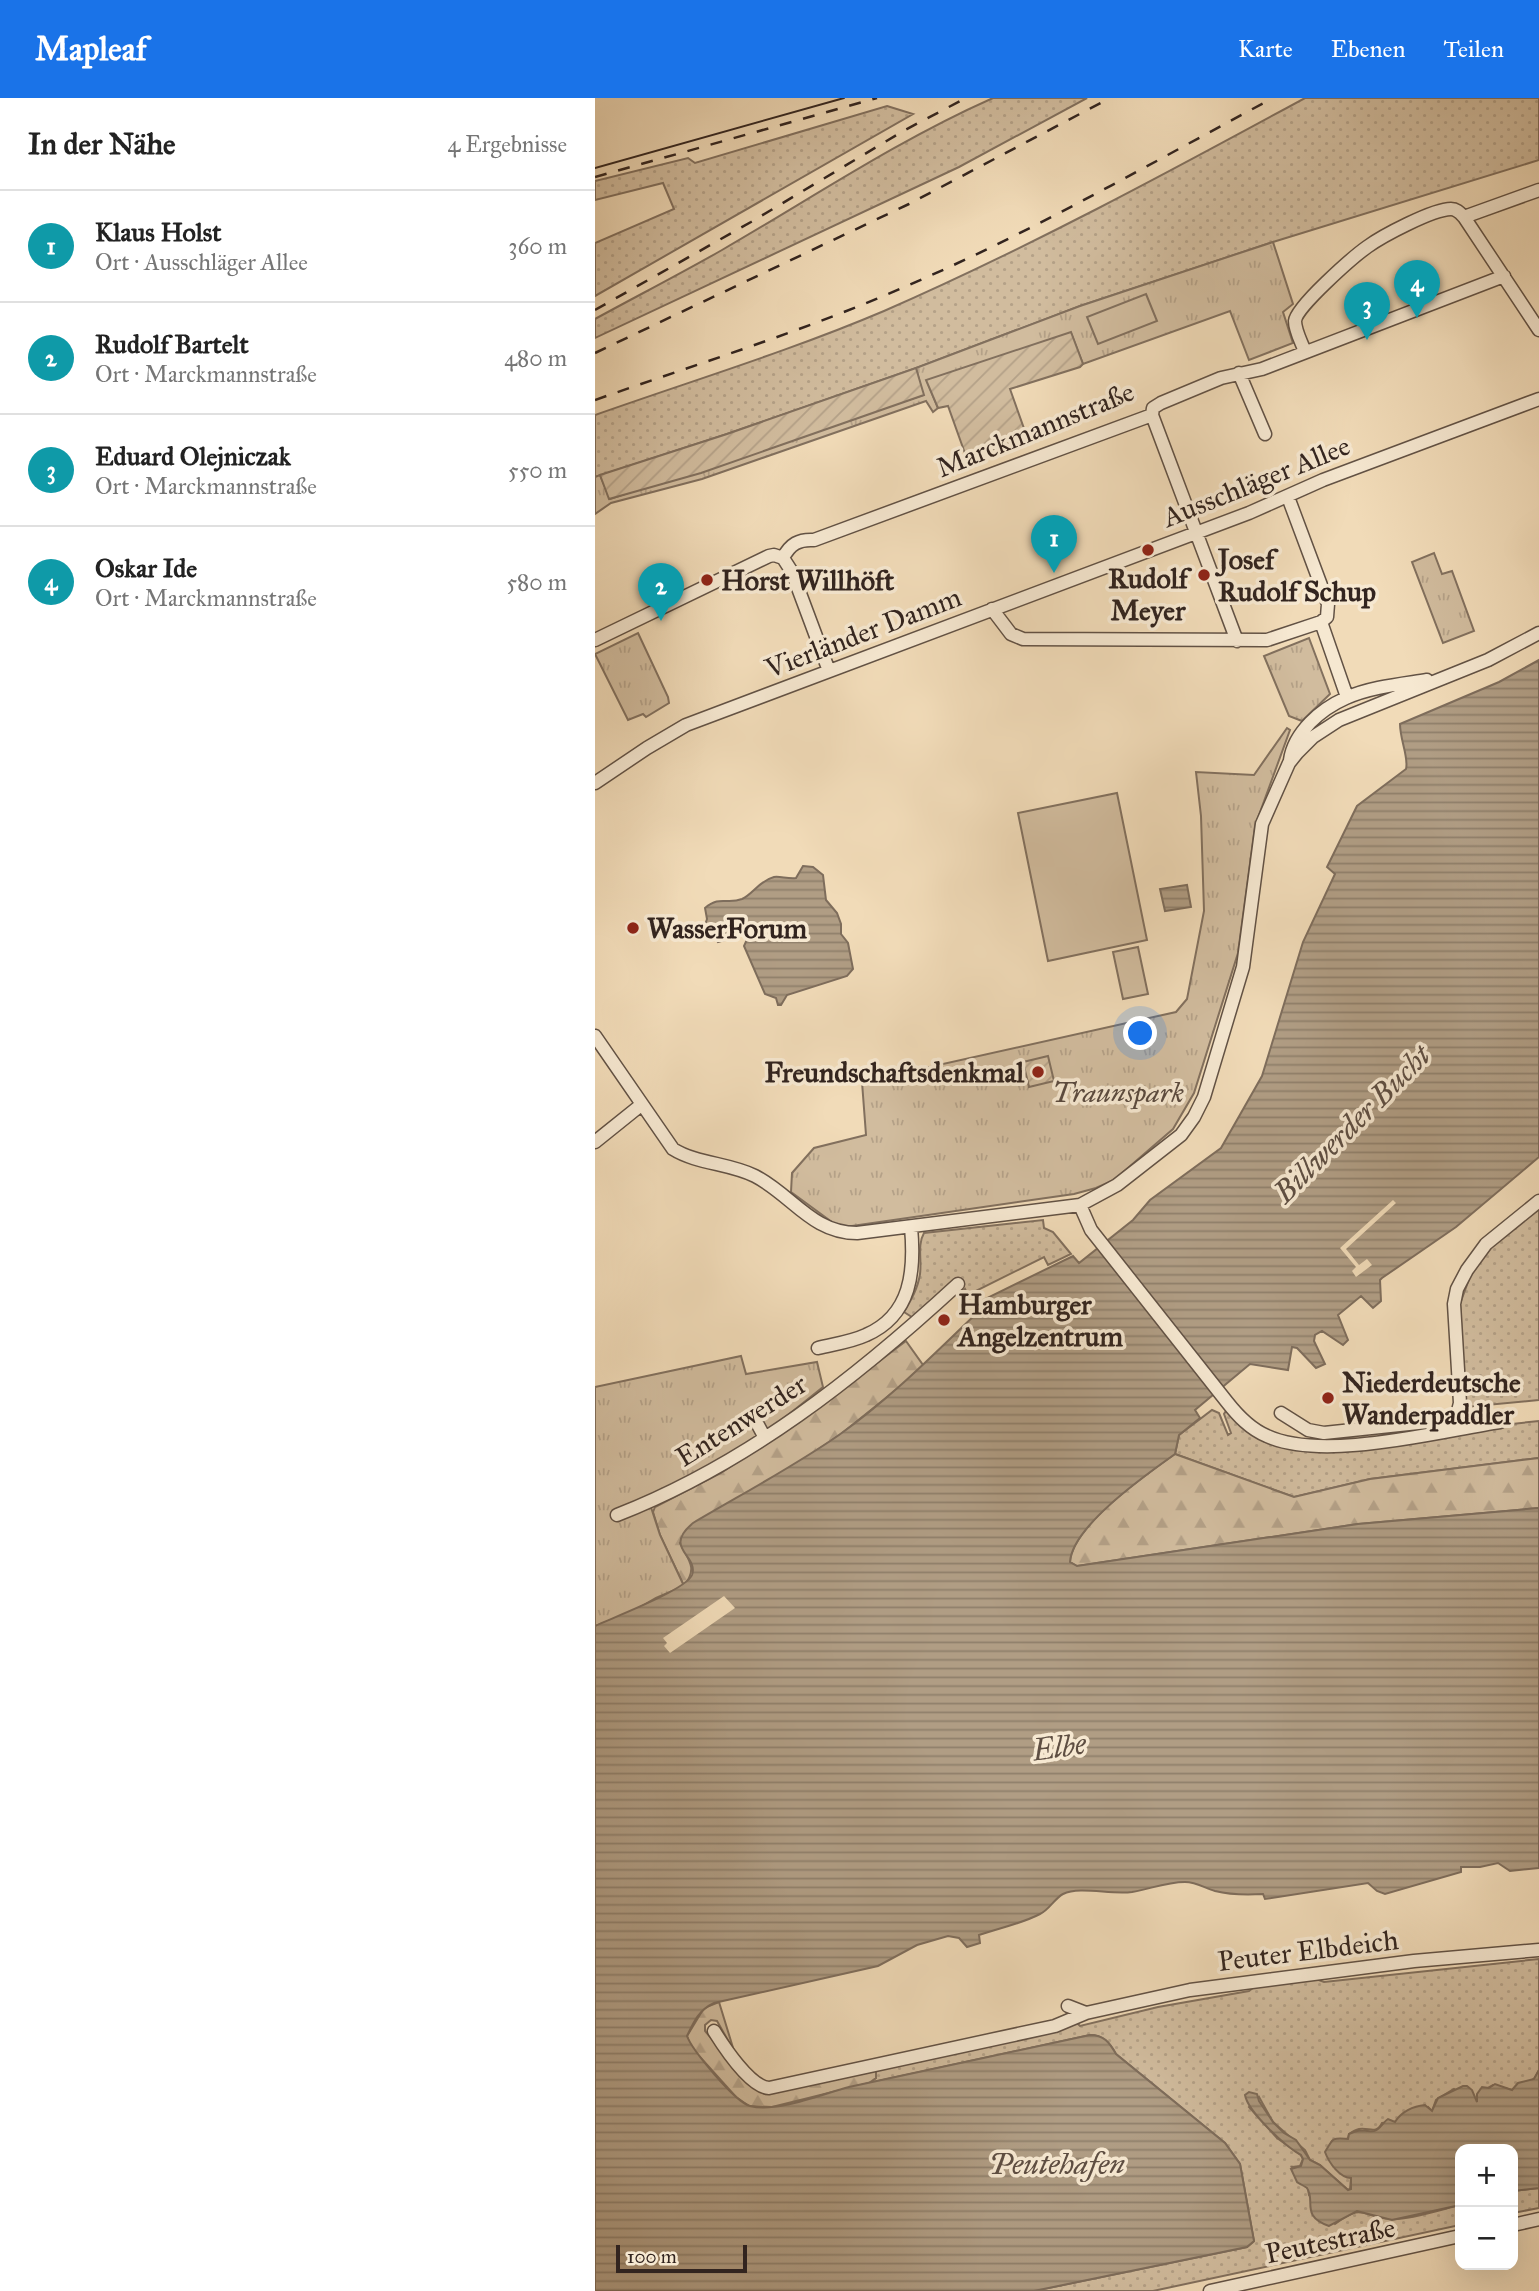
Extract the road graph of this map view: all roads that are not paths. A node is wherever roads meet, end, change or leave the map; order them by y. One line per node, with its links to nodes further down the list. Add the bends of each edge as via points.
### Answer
1 (1539, 190): 2 (street)
2 (1464, 217): 3 (street); 5 (street, via 1449,209 1408,224 1365,248 1298,312 1295,321)
3 (1504, 276): 4 (street); 5 (street, Marckmannstraße)
4 (1539, 330)
5 (1305, 352): 6 (street, Marckmannstraße)
6 (1240, 373): 8 (street, Marckmannstraße, via 1161,403); 9 (street)
7 (1539, 399): 10 (street, Ausschläger Allee)
8 (1152, 415): 11 (street); 12 (street, Marckmannstraße, via 814,540 800,540)
9 (1265, 434)
10 (1288, 497): 11 (street, Ausschläger Allee); 14 (street, via 1328,604 1327,617)
11 (1196, 532): 13 (street, Ausschläger Allee); 17 (street)
12 (783, 558): 16 (street, Marckmannstraße, via 769,556); 18 (street)
13 (992, 609): 17 (street, Vierländer Damm, via 1011,634 1023,639); 18 (street, Vierländer Damm)
14 (1321, 622): 17 (street, Vierländer Damm, via 1267,640); 20 (street)
15 (1539, 633): 19 (street)
16 (595, 640)
17 (1237, 641)
18 (829, 671): 22 (street, Vierländer Damm, via 676,729)
19 (1448, 677): 20 (street); 21 (street, via 1339,720 1313,737)
20 (1347, 697): 21 (street, via 1304,729 1292,747)
21 (1289, 764): 27 (street, via 1262,824 1243,967 1204,1097 1181,1135 1117,1185)
22 (595, 783)
23 (595, 1036): 24 (street)
24 (641, 1105): 25 (street); 28 (street, via 676,1151 756,1177 829,1229 857,1233)
25 (595, 1142)
26 (1539, 1201): 35 (street, via 1486,1244 1454,1296)
27 (1080, 1205): 28 (street); 35 (street, via 1102,1243 1252,1427 1273,1439 1313,1446 1432,1435)
28 (912, 1227): 30 (street, via 910,1283 897,1310)
29 (958, 1284): 32 (street, Entenwerder)
30 (876, 1331): 31 (street); 32 (street)
31 (818, 1348)
32 (882, 1352): 37 (street, Entenwerder)
33 (1281, 1413): 35 (street, via 1308,1430 1324,1433)
34 (1500, 1422): 35 (street)
35 (1457, 1424)
36 (758, 1425): 37 (street)
37 (765, 1438): 38 (street, Entenwerder, via 682,1487)
38 (617, 1515)
39 (1539, 1950): 41 (street, Peuter Elbdeich, via 1190,1990)
40 (1068, 2006): 41 (street)
41 (1086, 2013): 42 (street, Peuter Elbdeich, via 1055,2026 769,2088 757,2084)
42 (714, 2031)
43 (1539, 2219): 44 (street)
44 (1518, 2224)
45 (1455, 2237): 46 (street, Peutestraße)
46 (1210, 2291)

